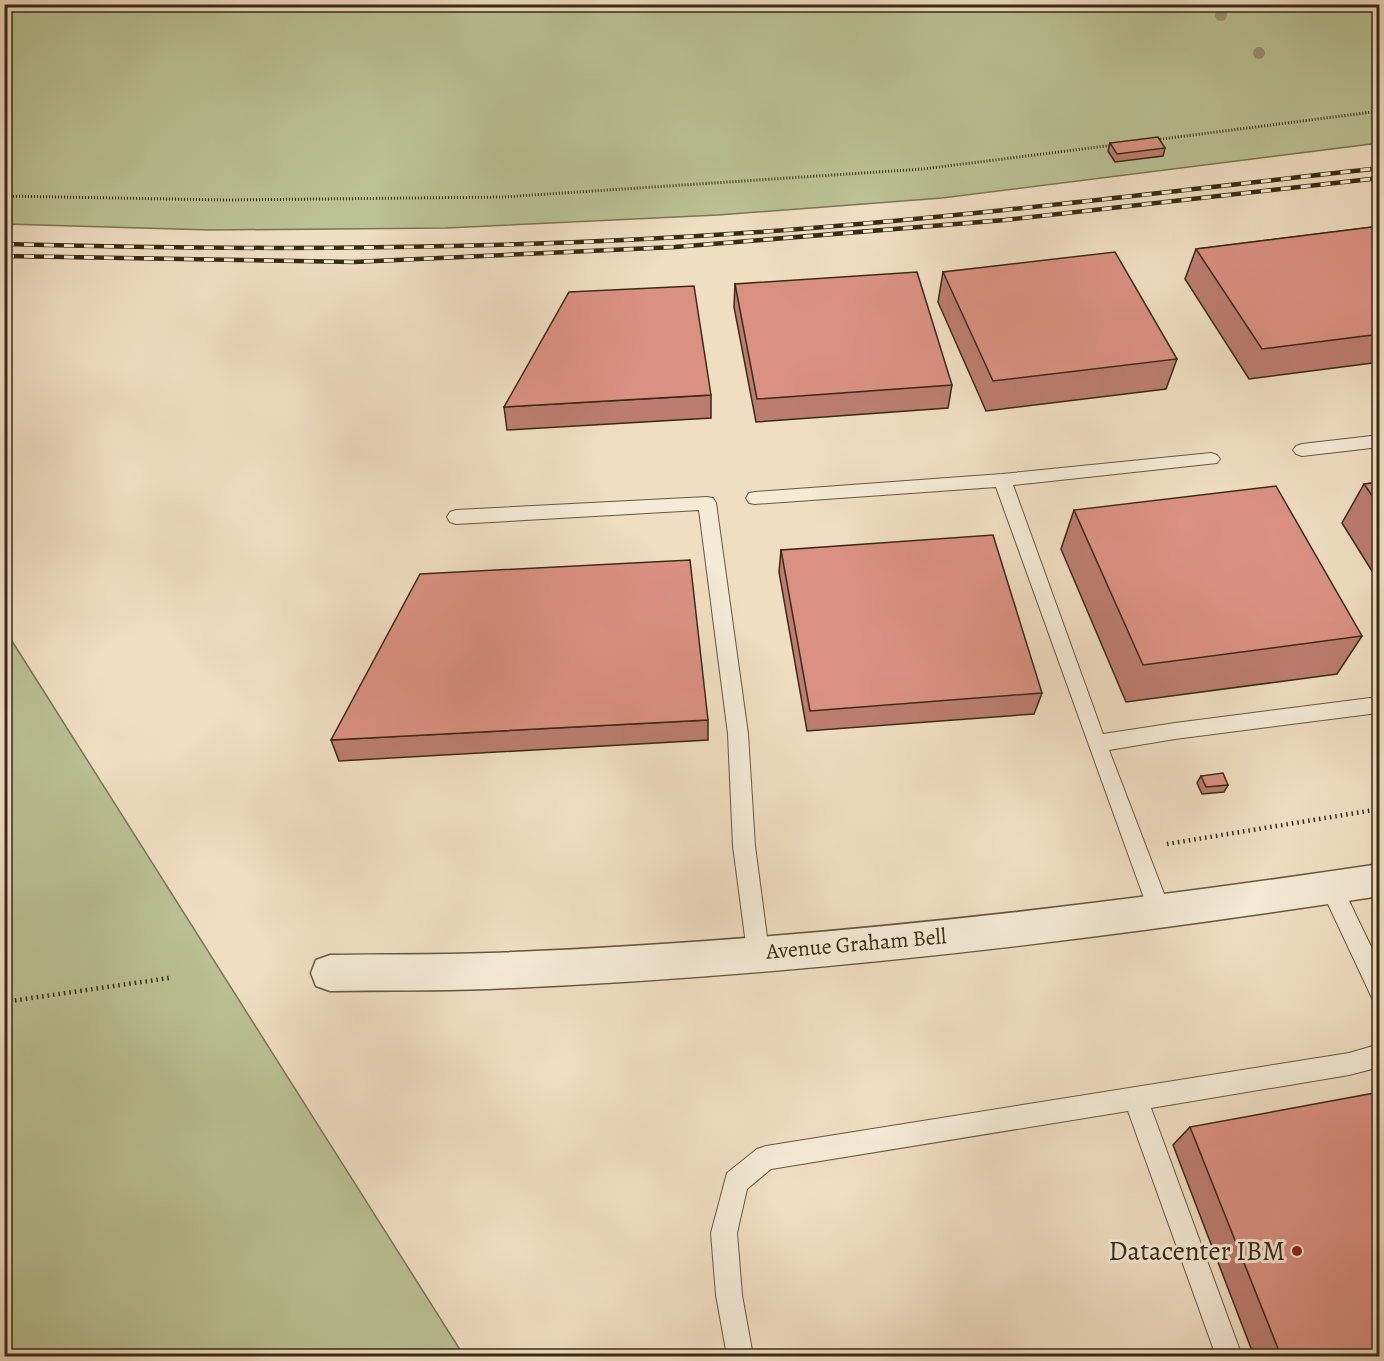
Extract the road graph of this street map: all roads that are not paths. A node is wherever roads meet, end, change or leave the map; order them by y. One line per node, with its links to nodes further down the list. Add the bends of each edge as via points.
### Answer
1 (1380, 441): 2 (lane)
2 (1302, 450)
3 (1211, 459): 4 (lane)
4 (1002, 480): 5 (lane); 8 (lane)
5 (755, 498)
6 (456, 517): 12 (lane, via 707,503 738,734 744,846)
7 (1370, 706): 8 (lane)
8 (1097, 744): 11 (lane)
9 (1380, 879): 10 (street, Avenue Graham Bell)
10 (1331, 887): 11 (street, Avenue Graham Bell); 14 (lane)
11 (1160, 912): 12 (street, Avenue Graham Bell)
12 (758, 952): 13 (street, Avenue Graham Bell, via 508,970)
13 (330, 974)
14 (1380, 990)
15 (1380, 1055): 16 (lane, via 1349,1064)
16 (1136, 1099): 17 (lane, via 766,1158 736,1182 723,1233); 18 (lane)
17 (740, 1356)
18 (1228, 1356)

